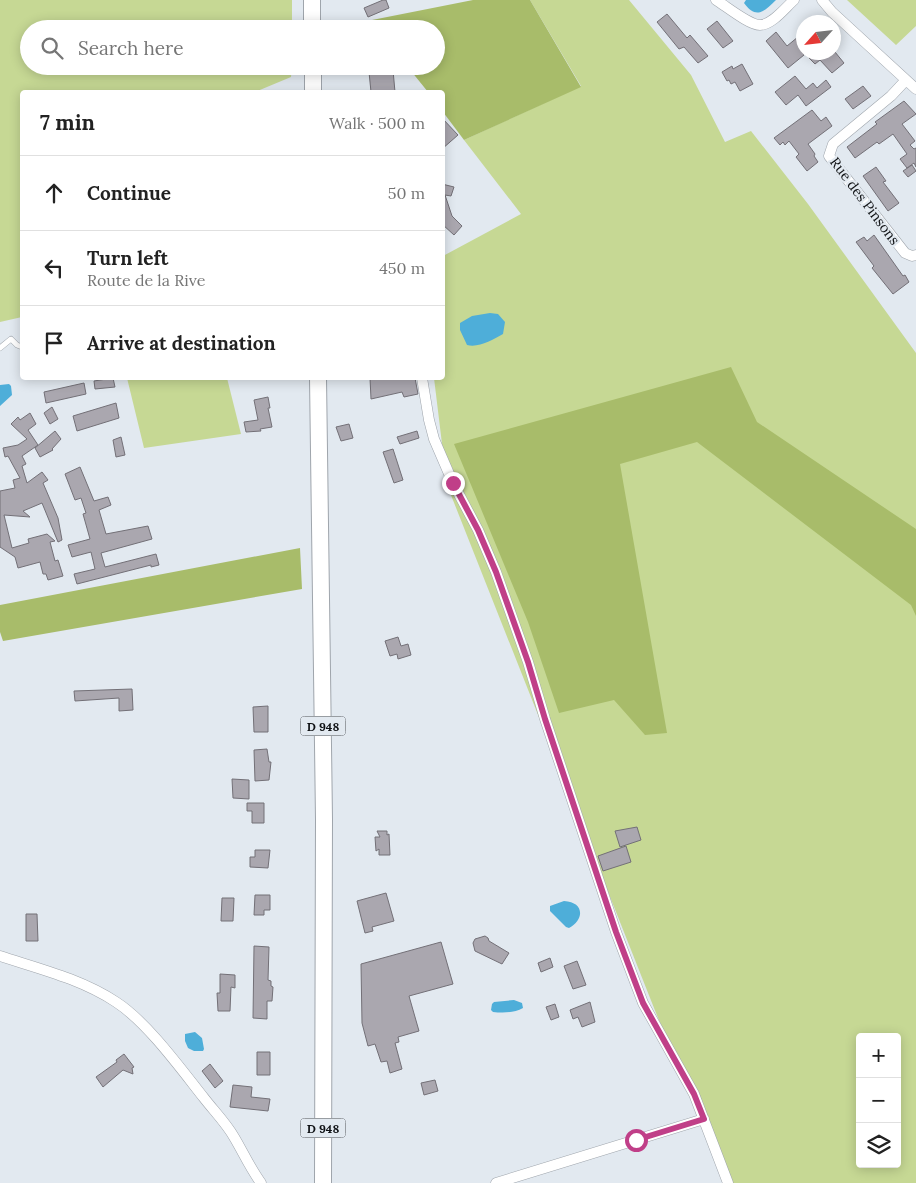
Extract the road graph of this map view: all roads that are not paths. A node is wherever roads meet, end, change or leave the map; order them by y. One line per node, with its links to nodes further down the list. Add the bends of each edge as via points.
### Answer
1 (312, 0): 5 (main road)
2 (716, 0): 3 (street, via 759,25 769,22)
3 (794, 0)
4 (822, 0): 7 (street)
5 (312, 20)
6 (313, 75): 9 (main road)
7 (906, 80): 8 (street); 10 (street, Rue des Pinsons, via 833,144 829,156 905,253)
8 (916, 89)
9 (313, 90)
10 (916, 255)
11 (20, 346): 12 (lane, via 11,339)
12 (0, 348)
13 (318, 380): 18 (main road, D 948, via 324,819)
14 (422, 380): 16 (street, via 434,439 496,572 613,924 652,1021 694,1094)
15 (0, 956): 17 (street, via 68,977 96,990 141,1024 233,1136)
16 (704, 1119): 19 (street); 20 (street)
17 (261, 1183)
18 (323, 1183)
19 (496, 1183)
20 (728, 1183)

